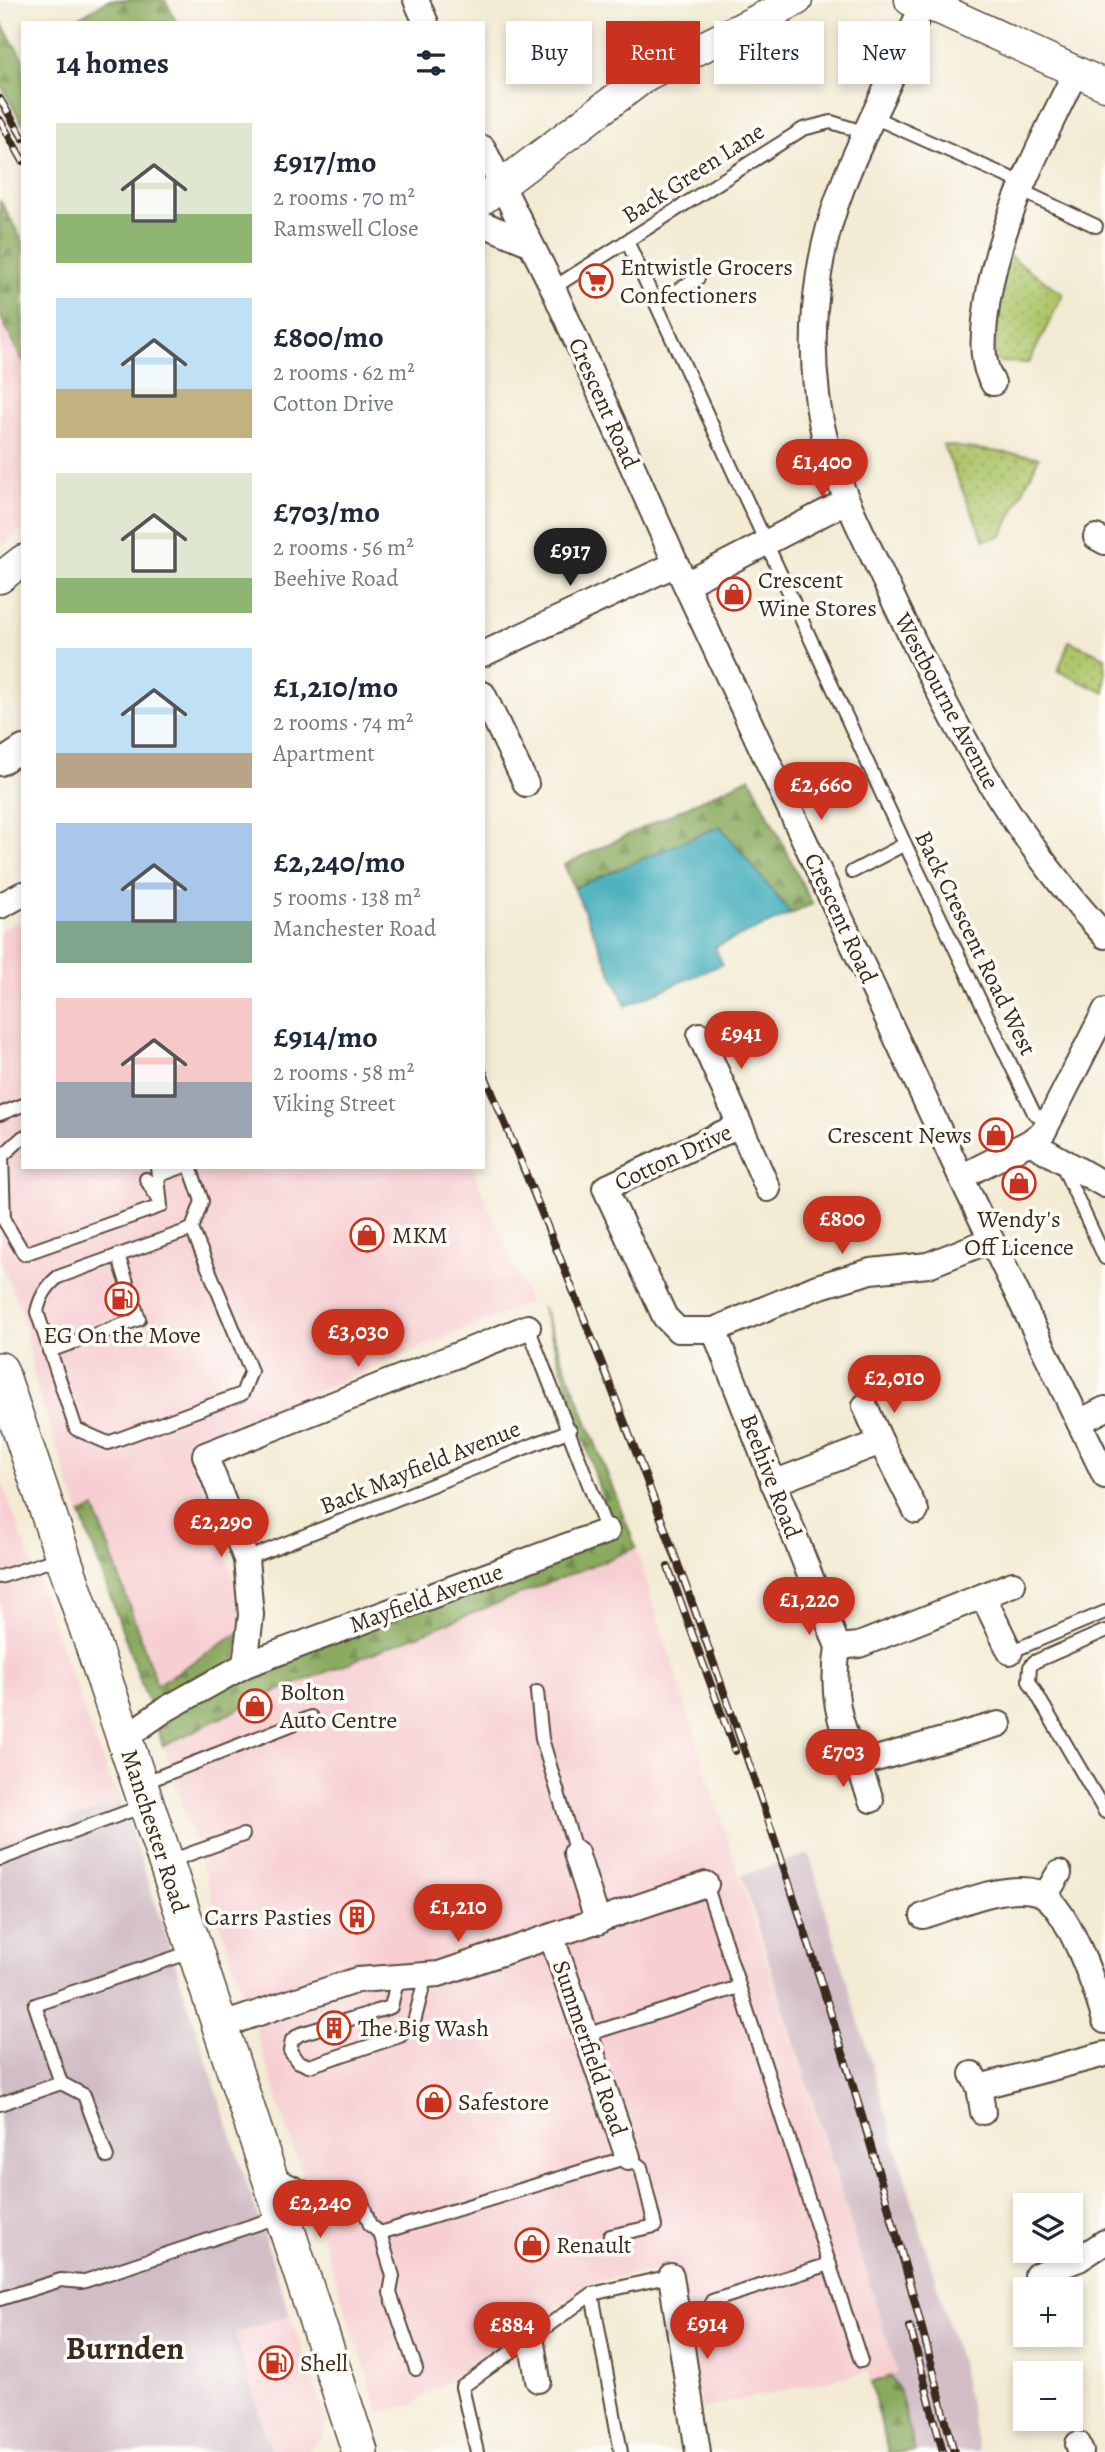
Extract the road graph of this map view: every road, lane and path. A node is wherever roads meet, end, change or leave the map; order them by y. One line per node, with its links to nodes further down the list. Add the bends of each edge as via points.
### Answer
1 (416, 0): 4 (street)
2 (797, 0): 10 (street, via 647,75)
3 (916, 2): 5 (street); 7 (street, Westbourne Avenue)
4 (425, 21)
5 (1076, 71): 6 (street); 9 (street)
6 (1105, 85)
7 (867, 124): 9 (lane, Back Green Lane); 13 (lane, Back Green Lane, via 831,122 803,129); 19 (street, Westbourne Avenue, via 830,222 814,328 817,397)
8 (485, 158): 10 (street, Crescent Road)
9 (1021, 186): 12 (lane, Back Green Lane); 18 (street, via 990,279 984,349 985,371)
10 (492, 193): 14 (street, Crescent Road)
11 (485, 225): 14 (street)
12 (1096, 226)
13 (627, 241): 16 (lane, Back Green Lane); 17 (lane, Back Crescent Road West)
14 (530, 243): 16 (street, Crescent Road)
15 (698, 278): 17 (lane)
16 (553, 288): 22 (street, Crescent Road)
17 (656, 303): 20 (lane, Back Crescent Road West)
18 (993, 383)
19 (847, 501): 20 (street); 33 (street, Westbourne Avenue, via 927,672 984,776 1044,867)
20 (768, 542): 22 (street); 29 (lane, Back Crescent Road West)
21 (21, 562): 23 (street)
22 (681, 574): 24 (street); 45 (street, Crescent Road)
23 (0, 578)
24 (485, 653)
25 (485, 699): 28 (street)
26 (21, 749): 27 (street)
27 (0, 763)
28 (514, 776)
29 (905, 844): 30 (lane); 38 (lane, Back Crescent Road West, via 1034,1113)
30 (852, 872)
31 (21, 895): 32 (street)
32 (0, 906)
33 (1105, 936)
34 (1105, 1011): 38 (street)
35 (700, 1035): 39 (street)
36 (21, 1106): 37 (lane)
37 (0, 1114)
38 (1050, 1123): 41 (street)
39 (740, 1125): 48 (street, Cotton Drive); 55 (street, Cotton Drive, via 605,1188 665,1317 678,1330)
40 (21, 1139): 49 (lane, via 2,1156 4,1220 24,1254)
41 (1030, 1142): 42 (street); 45 (street)
42 (1061, 1162): 47 (street); 53 (lane)
43 (191, 1169): 50 (lane, via 202,1200)
44 (159, 1171): 49 (lane)
45 (961, 1177): 51 (street, Crescent Road)
46 (146, 1179): 49 (lane)
47 (1105, 1185)
48 (768, 1189)
49 (161, 1206)
50 (192, 1229): 52 (lane); 56 (lane, via 251,1371 242,1394 108,1443 76,1429)
51 (991, 1240): 55 (street, via 928,1265 871,1271 817,1287); 60 (street, Crescent Road)
52 (118, 1255): 56 (lane, via 50,1284 37,1312); 56 (lane, via 139,1319)
53 (1105, 1258)
54 (528, 1327): 61 (lane); 68 (street, via 205,1455)
55 (714, 1330): 64 (street, Beehive Road)
56 (50, 1351)
57 (0, 1370): 67 (main road, Manchester Road)
58 (865, 1406): 62 (street)
59 (1105, 1409): 60 (street)
60 (1079, 1422): 63 (street, Crescent Road)
61 (570, 1430): 66 (lane); 68 (lane, Back Mayfield Avenue)
62 (881, 1442): 64 (street); 65 (street)
63 (1105, 1476)
64 (774, 1483): 74 (street, Beehive Road)
65 (916, 1511)
66 (607, 1531): 76 (street, Mayfield Avenue)
67 (63, 1557): 69 (lane); 80 (main road, Manchester Road)
68 (246, 1559): 76 (street, via 251,1615)
69 (0, 1577)
70 (1013, 1584): 71 (street)
71 (983, 1596): 74 (street, via 859,1645); 75 (street)
72 (1105, 1612): 75 (lane)
73 (1105, 1631): 84 (lane, via 1034,1662 1028,1673)
74 (838, 1647): 81 (street, via 832,1683 844,1737)
75 (1010, 1652)
76 (245, 1665): 80 (street, Mayfield Avenue)
77 (537, 1692): 86 (lane, via 542,1739)
78 (310, 1717): 82 (lane)
79 (999, 1724): 81 (street)
80 (124, 1738): 82 (main road, Manchester Road)
81 (858, 1764): 83 (street)
82 (143, 1795): 87 (lane); 88 (main road, Manchester Road)
83 (871, 1800)
84 (1105, 1812)
85 (243, 1835): 88 (lane)
86 (576, 1853): 93 (street)
87 (0, 1859)
88 (166, 1862): 95 (main road, Manchester Road)
89 (1059, 1873): 91 (street)
90 (706, 1884): 93 (street, Summerfield Road); 98 (lane)
91 (1045, 1896): 92 (street, via 1037,1892 996,1893); 99 (street, via 1052,1900 1091,1972)
92 (921, 1917)
93 (598, 1922): 94 (street, Summerfield Road)
94 (552, 1938): 96 (street, Summerfield Road); 101 (street, Summerfield Road)
95 (195, 1950): 100 (main road, Manchester Road); 103 (lane, via 35,2005)
96 (426, 1975): 97 (street, Summerfield Road); 97 (lane, via 414,2022 400,2036 309,2066 290,2052 292,2040 300,2034 391,2007)
97 (398, 1977): 100 (street, Summerfield Road, via 357,1980)
98 (739, 1987): 101 (lane); 113 (lane)
99 (1105, 2021)
100 (220, 2026): 108 (main road, Manchester Road)
101 (586, 2035): 107 (street, Summerfield Road)
102 (1105, 2054): 105 (street, via 975,2081)
103 (61, 2082): 104 (lane); 106 (lane, via 84,2095)
104 (0, 2104)
105 (984, 2112)
106 (107, 2157)
107 (628, 2158): 110 (lane); 111 (lane, via 641,2167 655,2226)
108 (266, 2169): 109 (main road, Manchester Road); 110 (lane, via 328,2199 361,2199 370,2225)
109 (282, 2216): 117 (lane, via 82,2282 61,2280); 123 (main road, Manchester Road)
110 (380, 2234): 121 (lane, via 393,2276 390,2293)
111 (610, 2236)
112 (1105, 2242): 114 (street, via 1080,2259)
113 (830, 2264): 118 (lane); 120 (lane)
114 (1036, 2274)
115 (671, 2276): 116 (lane); 126 (street)
116 (592, 2294): 119 (lane); 125 (lane)
117 (0, 2299)
118 (712, 2301)
119 (531, 2337): 122 (street); 124 (lane, via 462,2387)
120 (861, 2361)
121 (416, 2369)
122 (538, 2380)
123 (352, 2446)
124 (477, 2452)
125 (621, 2452)
126 (698, 2452)

